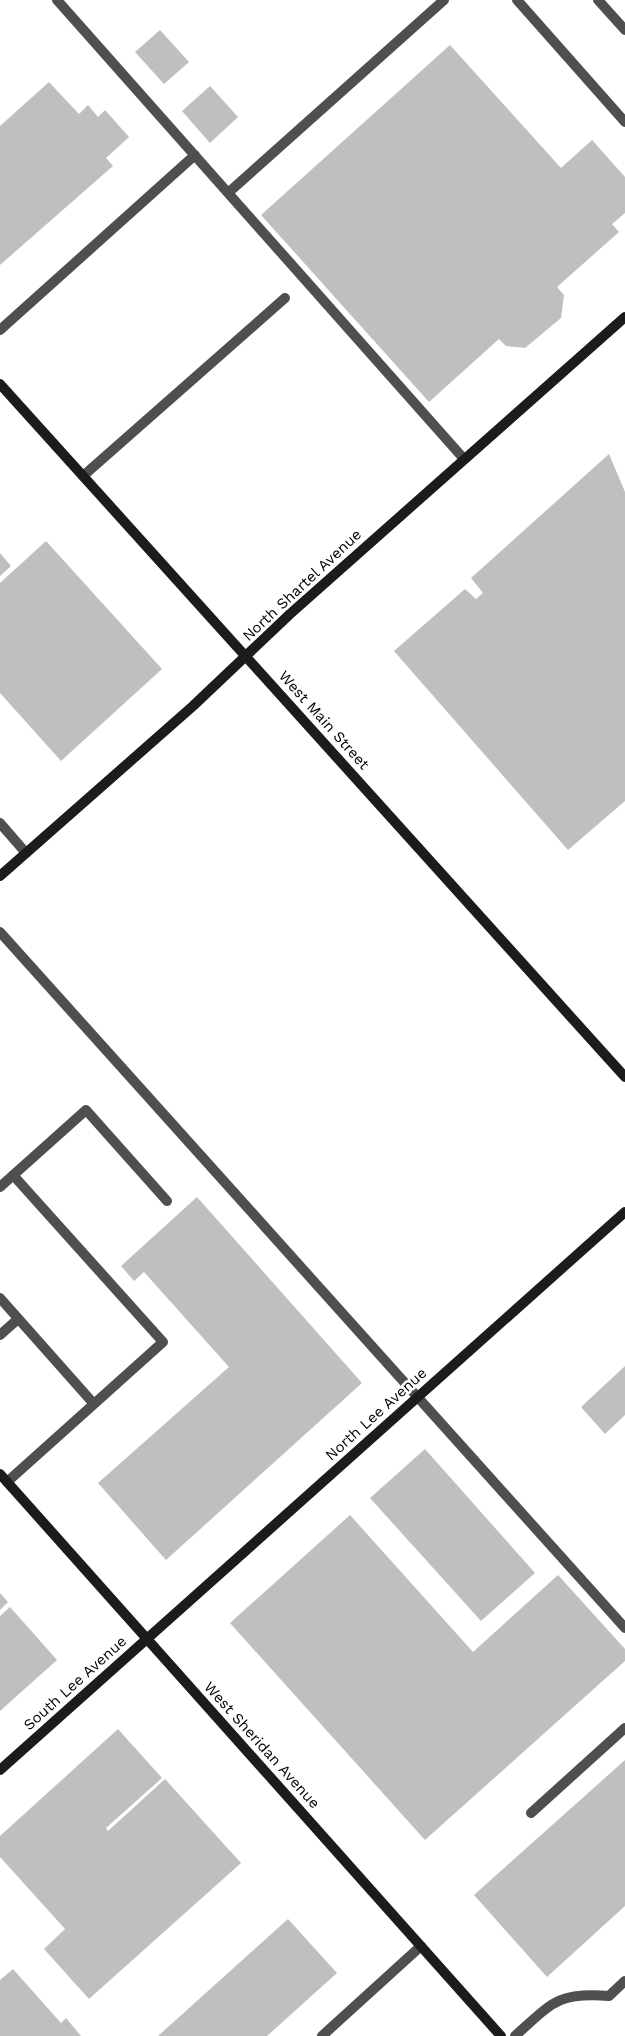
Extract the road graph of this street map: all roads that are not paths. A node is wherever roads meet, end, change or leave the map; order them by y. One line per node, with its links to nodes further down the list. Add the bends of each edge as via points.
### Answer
1 (57, 0): 7 (lane)
2 (444, 0): 8 (lane)
3 (517, 0): 6 (lane)
4 (598, 0): 5 (lane)
5 (625, 30)
6 (625, 122)
7 (195, 155): 8 (lane); 11 (lane)
8 (228, 192): 13 (lane)
9 (285, 298): 14 (lane)
10 (625, 317): 13 (main road, North Shartel Avenue)
11 (0, 330)
12 (0, 384): 14 (main road, West Main Street)
13 (464, 458): 15 (main road, North Shartel Avenue)
14 (83, 476): 15 (main road, West Main Street)
15 (246, 657): 17 (main road, North Shartel Avenue); 20 (main road, West Main Street)
16 (0, 823): 17 (lane)
17 (26, 854): 18 (main road, North Shartel Avenue)
18 (0, 876)
19 (0, 932): 28 (lane)
20 (625, 1077)
21 (13, 1175): 22 (lane); 23 (lane, via 86,1110); 29 (lane, via 163,1342)
22 (0, 1187)
23 (167, 1201)
24 (625, 1212): 28 (main road, North Lee Avenue)
25 (0, 1298): 26 (lane)
26 (18, 1319): 27 (lane); 29 (lane)
27 (0, 1335)
28 (416, 1397): 31 (lane); 32 (main road, North Lee Avenue)
29 (94, 1404): 30 (lane)
30 (3, 1478): 32 (main road, West Sheridan Avenue)
31 (625, 1628)
32 (147, 1639): 34 (main road, South Lee Avenue); 36 (main road, West Sheridan Avenue)
33 (625, 1728): 35 (lane)
34 (0, 1770)
35 (531, 1813)
36 (421, 1946): 38 (lane); 39 (main road, West Sheridan Avenue)
37 (625, 1981): 40 (lane, via 609,1996 570,1996 554,2002)
38 (322, 2036)
39 (501, 2036)
40 (515, 2036)

